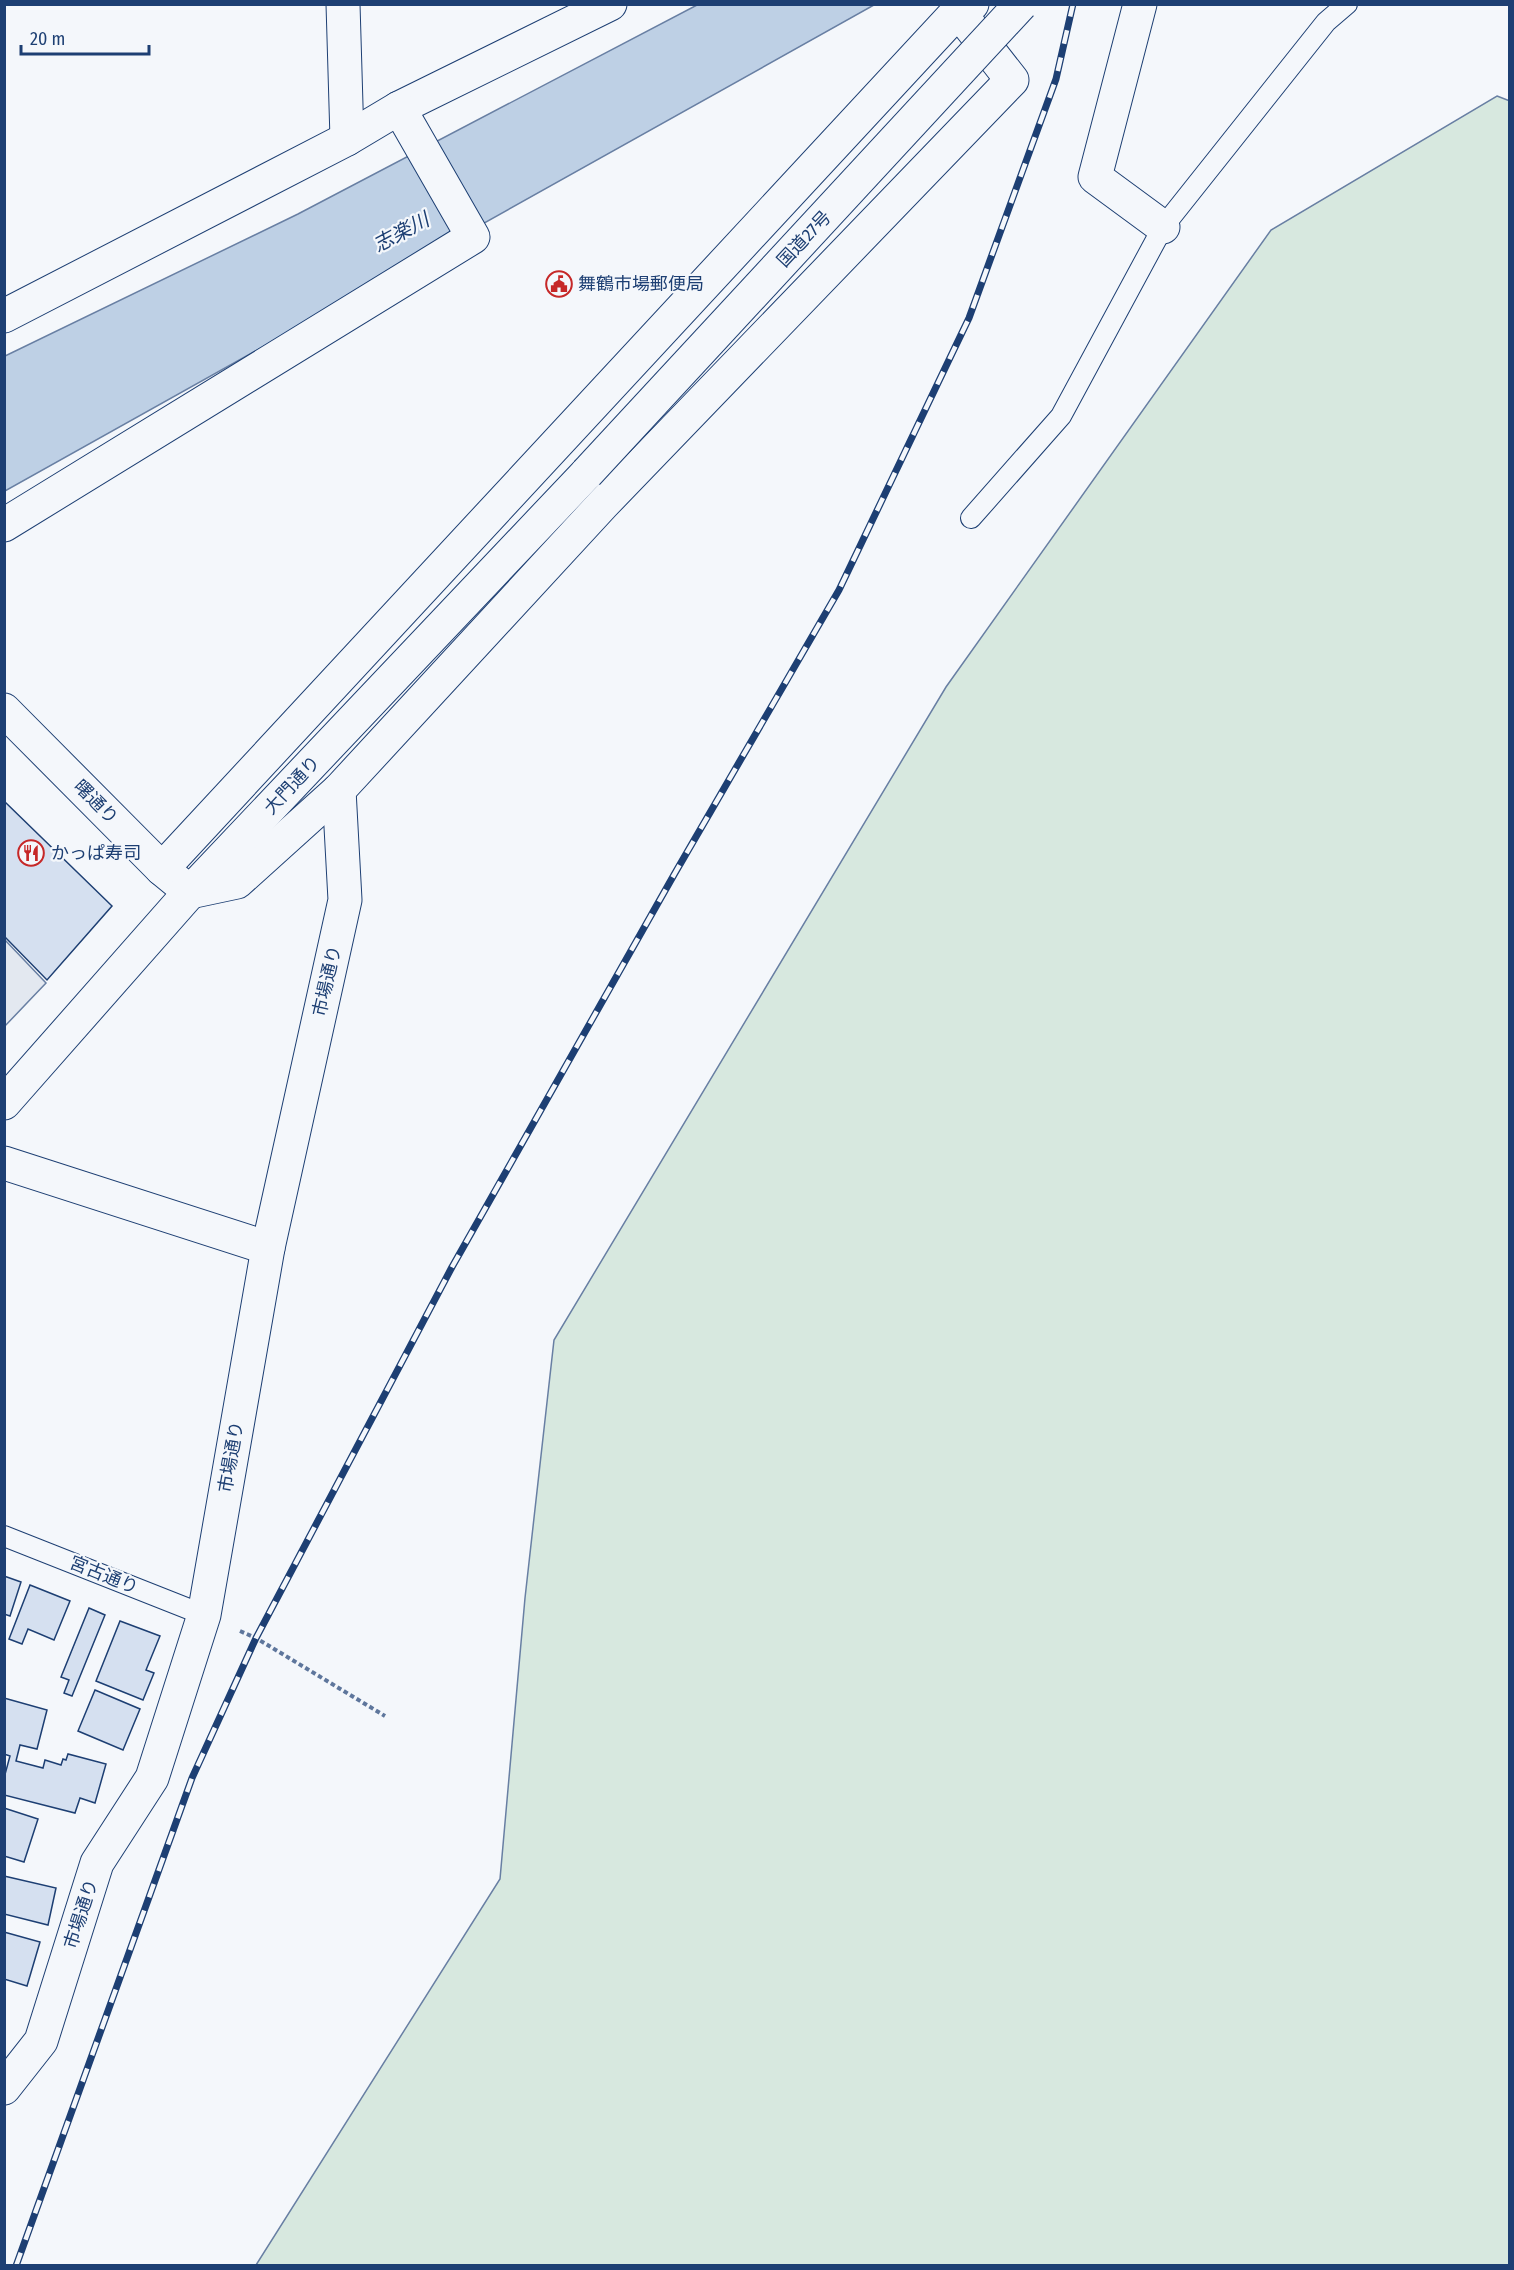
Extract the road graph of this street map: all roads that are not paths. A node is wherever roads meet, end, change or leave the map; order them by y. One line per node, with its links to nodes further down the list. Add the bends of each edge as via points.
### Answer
1 (343, 4): 8 (main road)
2 (610, 4): 7 (main road)
3 (1021, 4): 11 (main road, 国道27号, bridge)
4 (1140, 4): 9 (main road, via 1095,177)
5 (1347, 4): 9 (lane, via 1326,22)
6 (965, 8): 15 (main road, via 1012,80 603,504); 16 (main road)
7 (399, 108): 8 (main road); 13 (main road, via 474,237)
8 (347, 139): 10 (main road)
9 (1163, 227): 12 (lane, via 1061,416)
10 (4, 316)
11 (587, 473): 17 (main road, 大門通り)
12 (971, 518)
13 (4, 525)
14 (4, 710): 16 (main road, 曙通り)
15 (339, 790): 17 (main road, via 237,882); 20 (main road, 市場通り, via 345,900)
16 (162, 869): 17 (main road, 曙通り)
17 (190, 892): 18 (main road, 大門通り)
18 (4, 1103)
19 (4, 1163): 20 (main road)
20 (268, 1248): 22 (main road, 市場通り)
21 (4, 1536): 22 (lane, 宮古通り)
22 (204, 1615): 23 (main road, 市場通り, via 152,1778 97,1863 40,2041)
23 (4, 2088)

